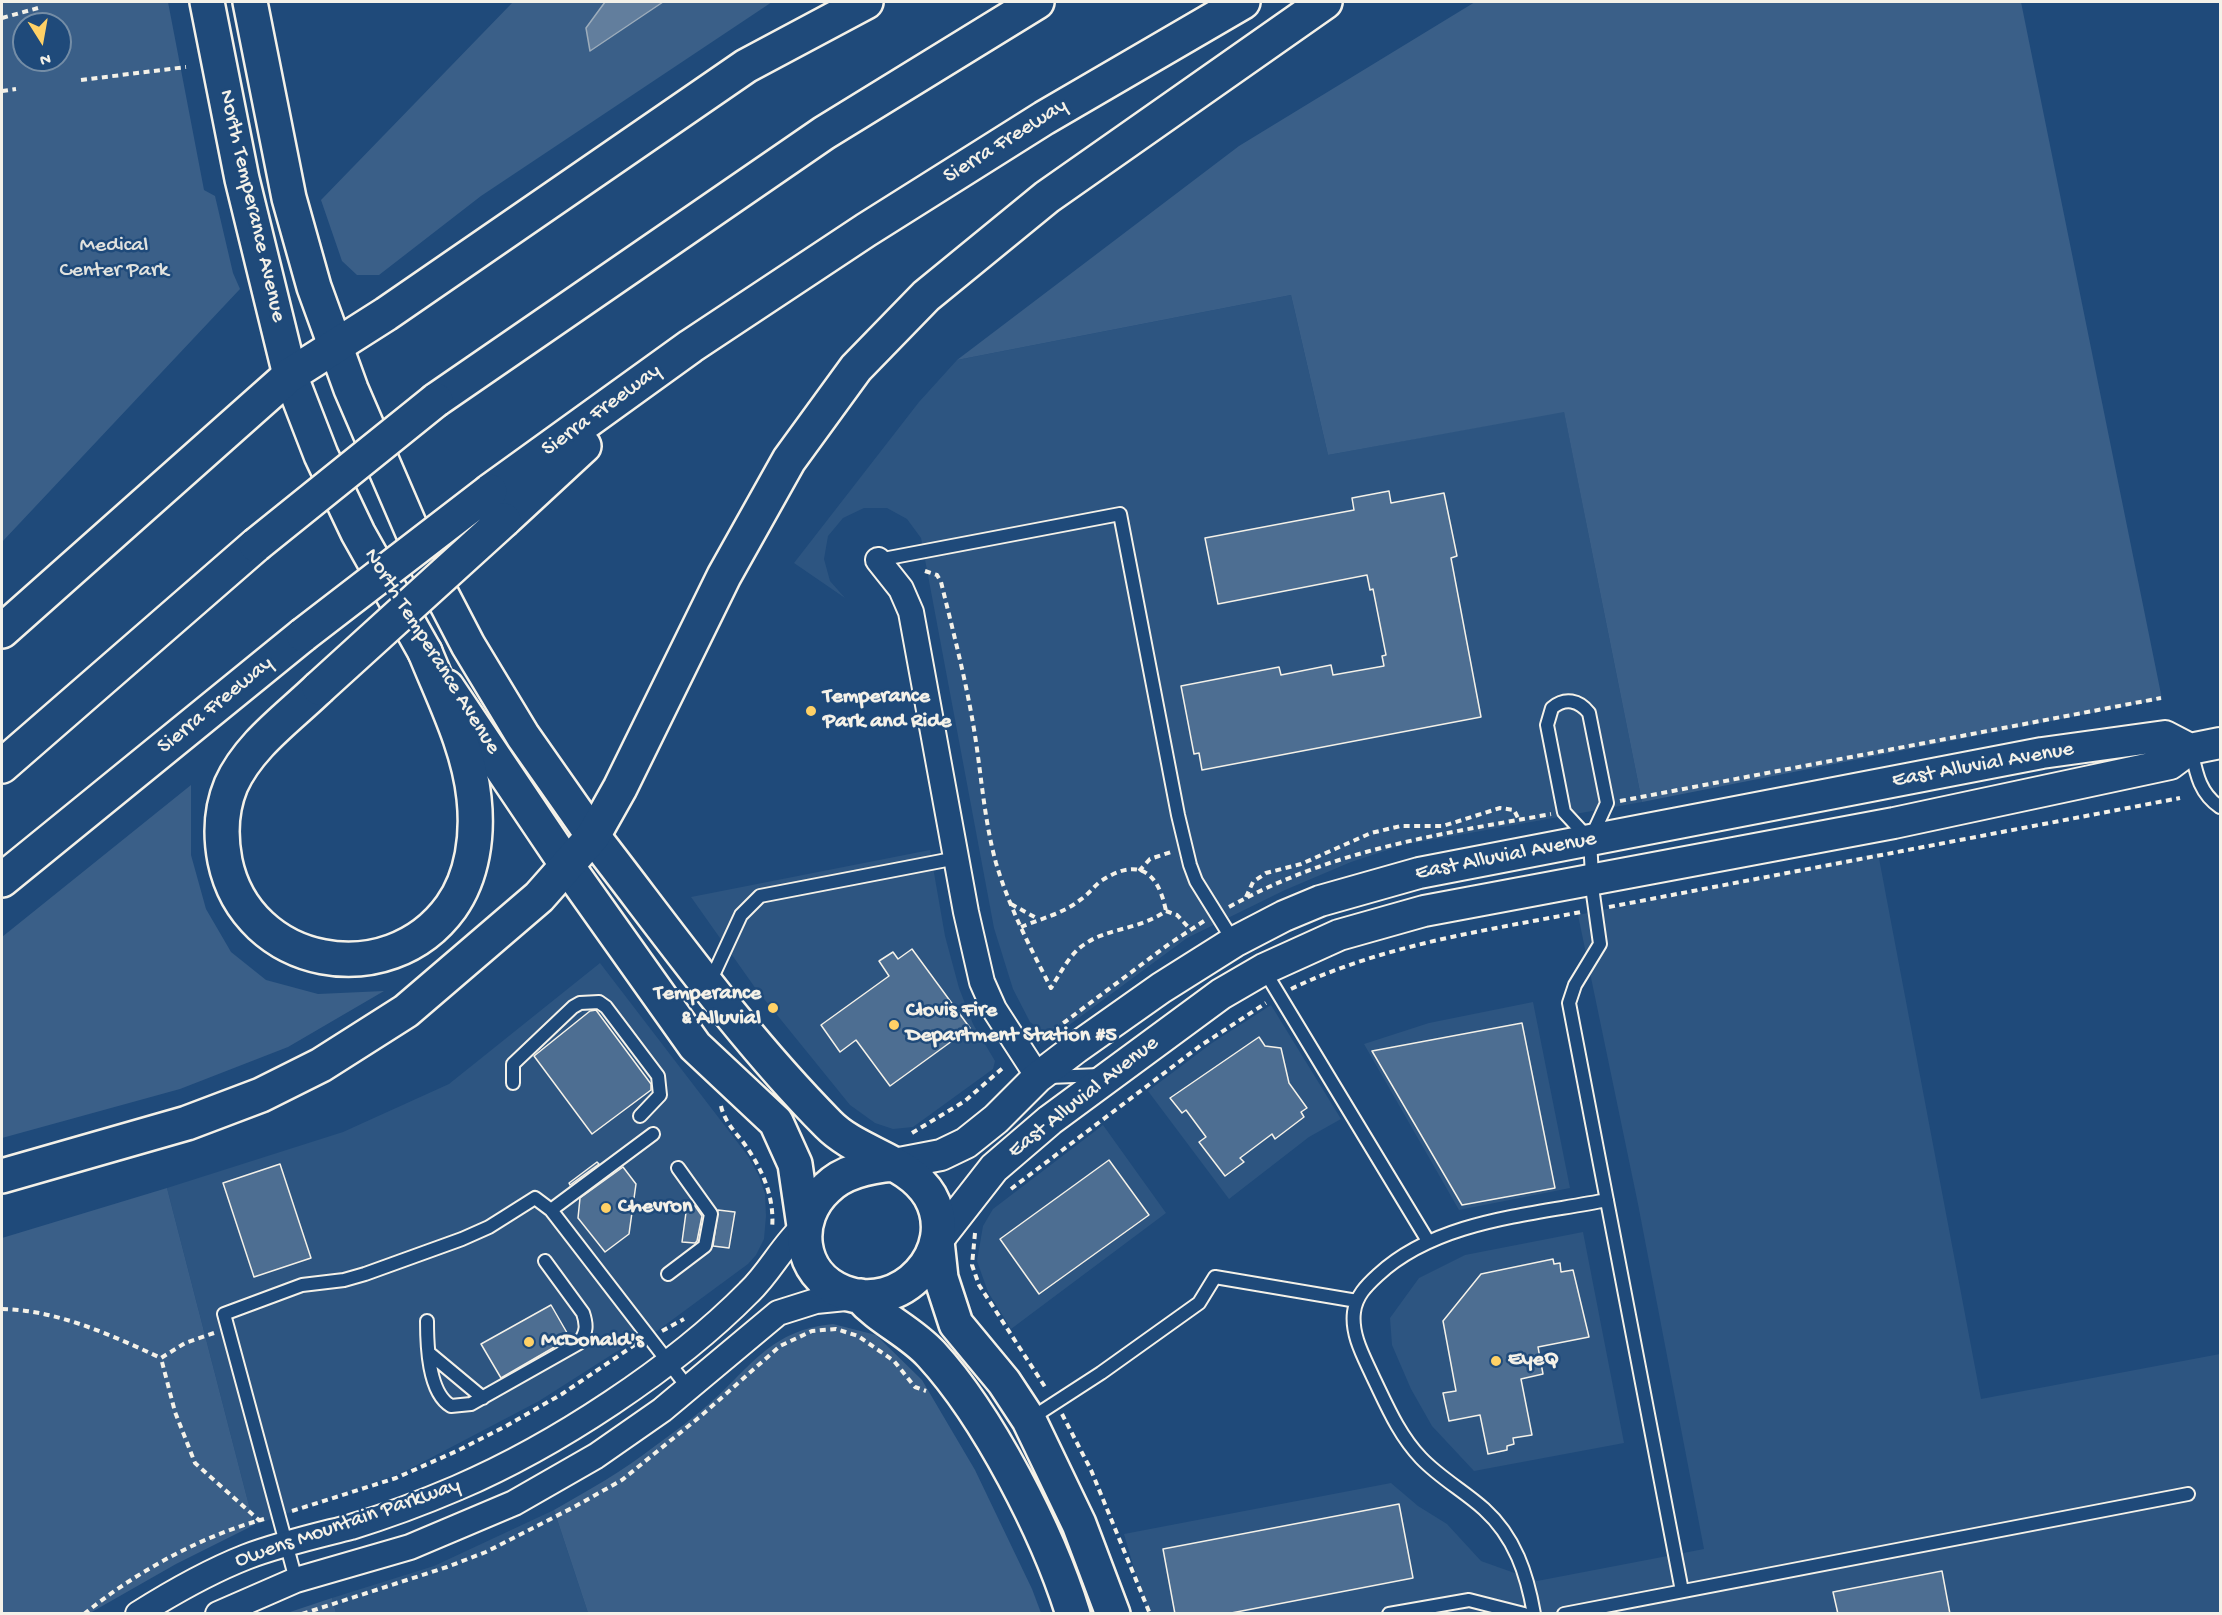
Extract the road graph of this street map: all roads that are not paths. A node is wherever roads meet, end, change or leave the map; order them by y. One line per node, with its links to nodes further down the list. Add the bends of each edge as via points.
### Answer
1 (207, 2): 8 (main road, North Temperance Avenue, via 242,179)
2 (250, 2): 7 (main road, North Temperance Avenue, via 289,198)
3 (866, 2): 7 (main road, via 746,66 386,314)
4 (1038, 2): 15 (main road, bridge, via 824,133 436,400 256,545)
5 (1243, 2): 9 (main road, Sierra Freeway, via 1034,124 692,346)
6 (1326, 2): 17 (main road, via 1047,197 926,296 856,368 778,479 724,576)
7 (334, 344): 8 (main road); 17 (main road, North Temperance Avenue, via 393,490 468,645 523,736)
8 (290, 375): 11 (main road); 12 (main road, North Temperance Avenue, via 321,455 358,533)
9 (497, 506): 12 (main road, bridge, via 249,754 240,769 224,804 222,849 227,870 246,909 276,940 322,957 374,957 415,940 439,921 460,891 472,855 474,797 467,762); 22 (main road, Sierra Freeway, bridge, via 303,635)
10 (878, 560): 19 (street, via 901,589 911,612); 23 (lane, via 1120,514 1186,848 1196,881)
11 (2, 632)
12 (425, 652): 20 (main road, North Temperance Avenue)
13 (2220, 743): 14 (street, East Alluvial Avenue)
14 (2190, 749): 16 (lane, via 2201,787); 18 (street, East Alluvial Avenue, via 2165,736 2042,753); 21 (street, East Alluvial Avenue, via 2170,764 1968,808)
15 (2, 766)
16 (2220, 807)
17 (593, 836): 20 (main road); 25 (main road, North Temperance Avenue)
18 (1590, 840): 18 (lane, via 1607,803 1589,713 1578,702 1565,701 1552,708 1547,725 1564,812); 21 (lane); 23 (street, East Alluvial Avenue, via 1355,889 1284,916)
19 (957, 858): 25 (lane, via 760,896 741,915); 27 (street, via 982,982)
20 (568, 867): 30 (main road, North Temperance Avenue, via 695,1046 767,1112); 34 (main road, via 406,1011 321,1065 261,1095 187,1123)
21 (1592, 878): 24 (street, East Alluvial Avenue, via 1389,919 1339,935); 35 (lane, via 1599,948 1575,985 1569,1004)
22 (2, 880)
23 (1234, 942): 27 (street, East Alluvial Avenue, via 1161,988)
24 (1264, 969): 26 (street, East Alluvial Avenue, via 1221,994); 39 (lane)
25 (709, 986): 30 (main road, North Temperance Avenue)
26 (1111, 1075): 27 (lane); 38 (street, East Alluvial Avenue, via 994,1168)
27 (1038, 1077): 32 (street, East Alluvial Avenue, via 966,1143 941,1155)
28 (513, 1083): 29 (lane, via 513,1064 573,1007 599,1002 660,1080 660,1095)
29 (640, 1116)
30 (796, 1118): 32 (main road, North Temperance Avenue, via 852,1144); 37 (main road, North Temperance Avenue, via 795,1164)
31 (653, 1134): 36 (lane)
32 (900, 1150): 37 (main road, via 837,1181 818,1199); 38 (main road, via 930,1197 937,1214)
33 (678, 1168): 41 (lane, via 711,1214 705,1246)
34 (2, 1176)
35 (1607, 1200): 39 (lane, via 1463,1228); 53 (lane)
36 (551, 1210): 46 (lane); 51 (lane, via 535,1198 462,1239 365,1274 302,1285 224,1314)
37 (804, 1226): 42 (main road, via 807,1253 816,1272 842,1292); 46 (street, Owens Mountain Parkway, via 786,1242 749,1293)
38 (938, 1241): 42 (main road, via 928,1264 909,1283 888,1292); 49 (main road, via 941,1278 956,1324 1004,1382)
39 (1428, 1241): 43 (lane, via 1388,1267)
40 (545, 1261): 48 (lane, via 583,1313 585,1335)
41 (668, 1274)
42 (860, 1296): 47 (street, Owens Mountain Parkway, via 809,1302 778,1313); 56 (main road, via 914,1337 946,1371 986,1428 1055,1563)
43 (1357, 1301): 49 (lane, via 1215,1276 1199,1303); 60 (lane, via 1357,1339 1401,1435 1422,1459 1500,1526 1521,1562)
44 (427, 1321): 45 (lane)
45 (429, 1353): 48 (lane); 48 (lane, via 433,1377 445,1403 461,1406)
46 (666, 1362): 47 (lane); 51 (street, Owens Mountain Parkway, via 557,1436 468,1483 405,1509)
47 (689, 1389): 52 (street, Owens Mountain Parkway, via 605,1450 514,1503 410,1546)
48 (483, 1398)
49 (1042, 1411): 57 (main road)
50 (2188, 1494): 53 (lane)
51 (283, 1538): 52 (lane); 54 (street, Owens Mountain Parkway, via 202,1576)
52 (296, 1580): 55 (street, Owens Mountain Parkway)
53 (1682, 1591): 61 (lane)
54 (138, 1614)
55 (218, 1614)
56 (1073, 1614)
57 (1113, 1614)
58 (1389, 1614): 59 (lane, via 1469,1600)
59 (1524, 1614)
60 (1534, 1614)
61 (1564, 1614)

